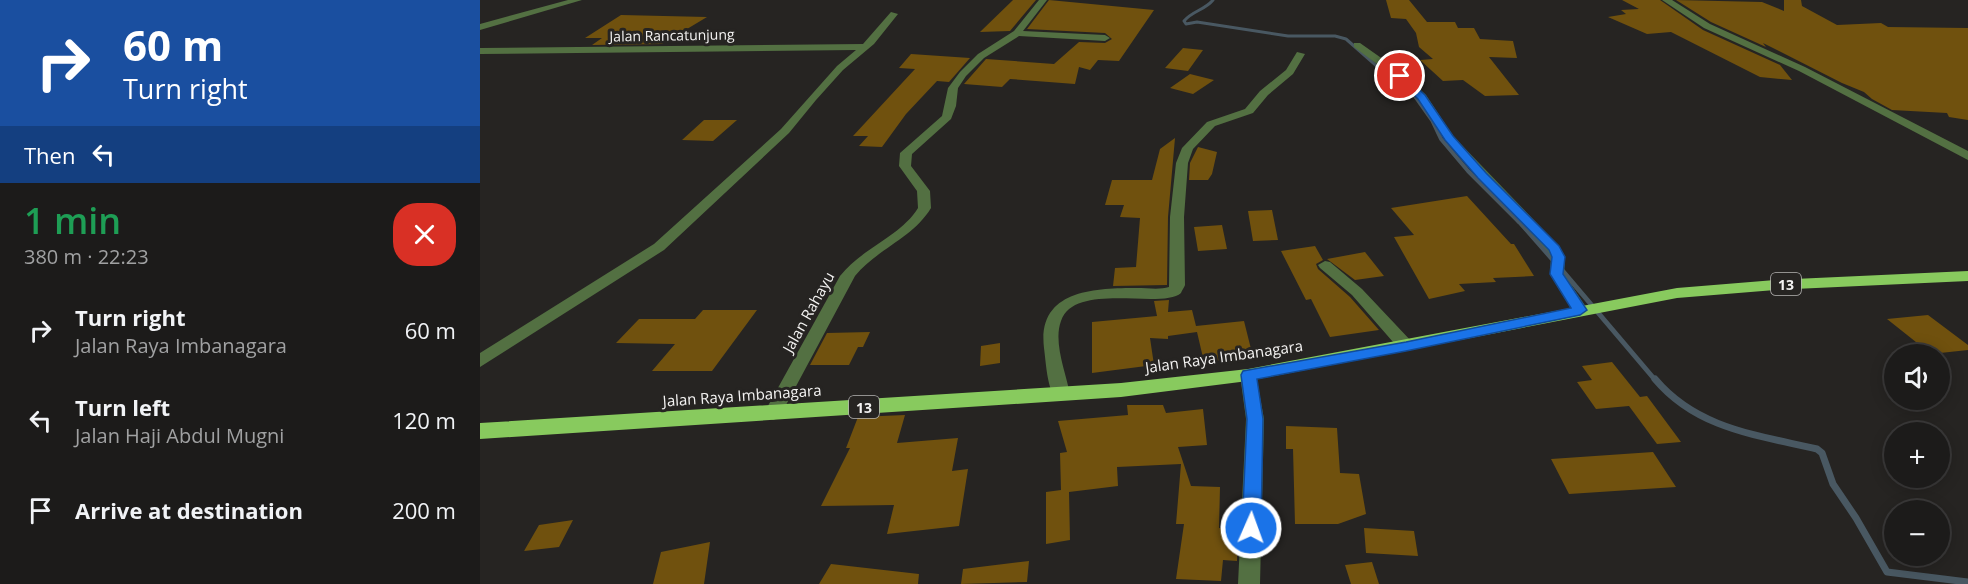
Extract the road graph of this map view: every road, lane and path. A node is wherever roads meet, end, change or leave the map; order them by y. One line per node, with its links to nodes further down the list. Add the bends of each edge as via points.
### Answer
1 (578, 0): 5 (street)
2 (1043, 0): 6 (street, Jalan Rahayu)
3 (1666, 0): 12 (street, via 1707,26 1802,69)
4 (894, 14): 9 (street)
5 (480, 27)
6 (1017, 33): 7 (street); 20 (street, Jalan Rahayu, via 981,56 963,74 953,88 947,117 906,153 905,166 925,195 923,212 858,263 845,279)
7 (1105, 38)
8 (1357, 45): 15 (street, via 1422,97 1449,138 1554,249 1557,264)
9 (865, 47): 10 (street, Jalan Rancatunjung); 17 (street, via 840,68 784,130 659,247)
10 (480, 51)
11 (1300, 54): 19 (street, via 1290,72 1249,111 1211,124 1188,147 1182,163 1177,217 1175,290 1091,296 1060,307 1053,322 1052,342)
12 (1968, 156)
13 (1325, 265): 16 (street, via 1358,292)
14 (1968, 276): 15 (highway, Jalan Raya Imbanagara / 13, via 1677,293)
15 (1582, 310): 16 (highway, Jalan Raya Imbanagara / 13)
16 (1406, 346): 18 (highway, Jalan Raya Imbanagara / 13)
17 (480, 361)
18 (1248, 375): 19 (highway, Jalan Raya Imbanagara / 13); 22 (street, via 1255,419)
19 (1061, 394): 20 (highway, Jalan Raya Imbanagara / 13)
20 (773, 413): 21 (highway, Jalan Raya Imbanagara / 13)
21 (480, 431)
22 (1249, 584)

